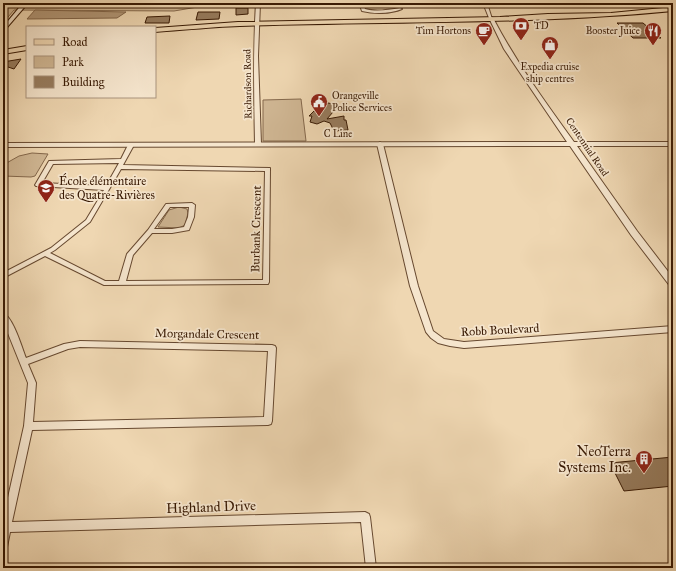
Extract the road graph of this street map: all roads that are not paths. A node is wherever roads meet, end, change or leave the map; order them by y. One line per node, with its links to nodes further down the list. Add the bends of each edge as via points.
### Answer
1 (26, 3): 9 (main road)
2 (258, 3): 8 (street, Richardson Road)
3 (361, 3): 5 (street, via 363,10 367,11)
4 (485, 3): 7 (street)
5 (400, 9)
6 (673, 9): 7 (main road, via 611,15)
7 (492, 19): 8 (main road); 16 (street, Centennial Road, via 507,49)
8 (256, 24): 10 (main road); 14 (street, Richardson Road)
9 (3, 30)
10 (156, 30)
11 (26, 48): 12 (main road)
12 (3, 52)
13 (3, 144): 18 (street, C Line)
14 (258, 144): 15 (street, C Line); 18 (street, C Line)
15 (380, 144): 16 (street, C Line); 27 (street, Robb Boulevard, via 414,286 433,337 447,343 464,345)
16 (573, 144): 17 (street, C Line); 25 (street, Centennial Road, via 634,233)
17 (673, 144)
18 (131, 145): 19 (street)
19 (121, 164): 20 (street); 20 (street, via 51,162 38,185); 24 (street, Burbank Crescent, via 268,169 266,282)
20 (108, 188): 22 (street, via 88,221)
21 (150, 230): 21 (street, via 187,229 192,204 168,205); 24 (street, via 130,254)
22 (44, 253): 23 (street); 24 (street, Burbank Crescent, via 104,283)
23 (3, 276)
24 (122, 283)
25 (673, 284)
26 (4, 320): 28 (street)
27 (673, 329)
28 (24, 362): 29 (street, via 32,383); 29 (street, Morgandale Crescent, via 67,346 80,344 272,348 268,421)
29 (28, 426): 30 (street)
30 (7, 527): 31 (street); 32 (street, Highland Drive, via 365,517)
31 (3, 543)
32 (371, 568)

